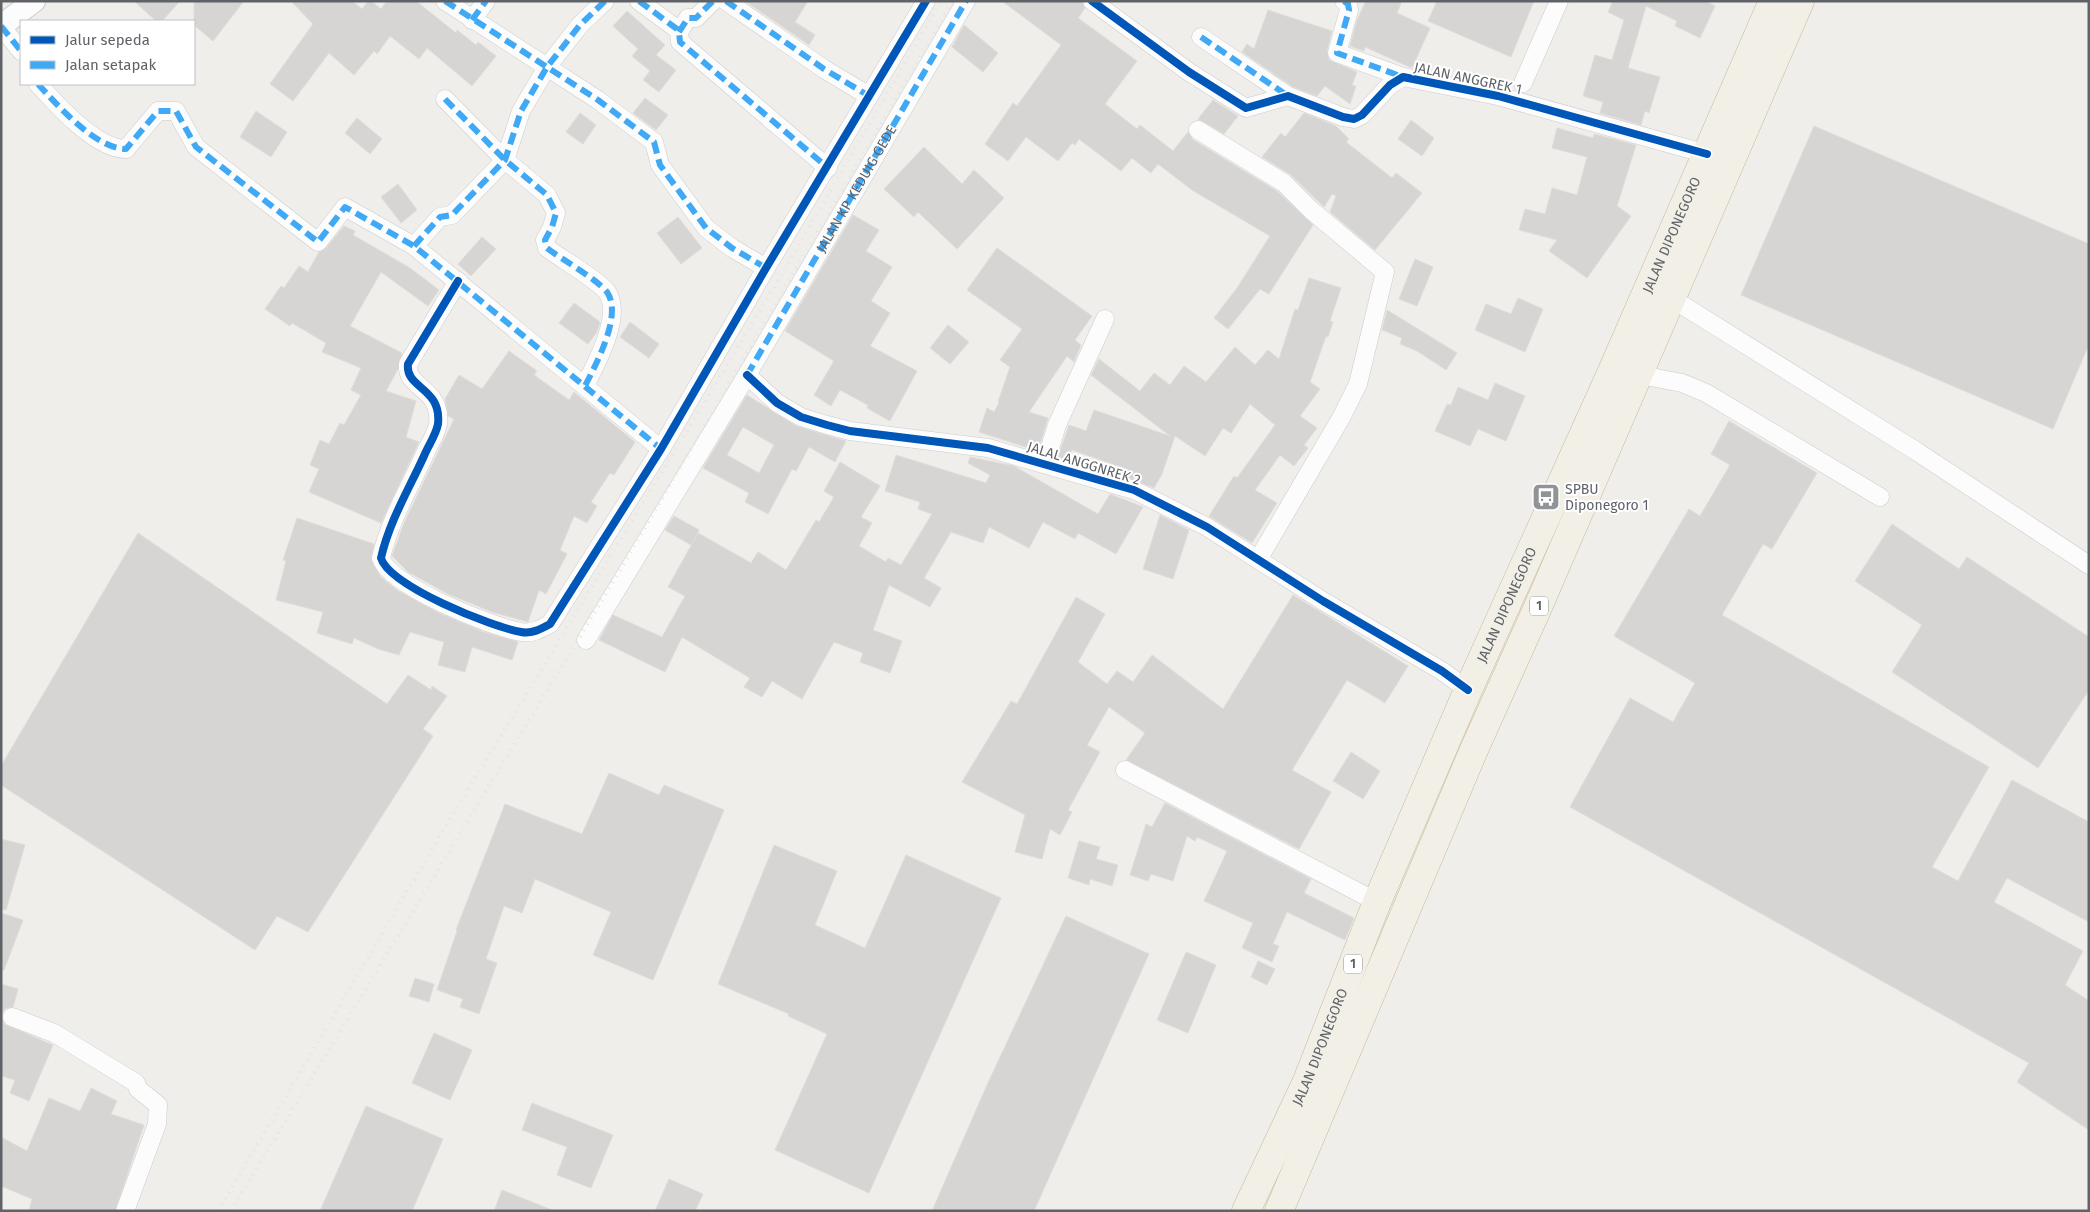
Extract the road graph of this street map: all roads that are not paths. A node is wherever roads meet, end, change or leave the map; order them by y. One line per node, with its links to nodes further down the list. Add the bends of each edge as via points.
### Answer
1 (34, 1): 16 (street)
2 (444, 1): 15 (street)
3 (486, 1): 15 (street)
4 (605, 1): 20 (street, via 580,25)
5 (639, 1): 17 (street)
6 (713, 1): 17 (street, via 696,18 688,18)
7 (726, 1): 24 (street)
8 (926, 1): 24 (street)
9 (966, 1): 37 (street, JALAN KP KEDUIG GEDE)
10 (1092, 1): 25 (street, via 1189,72 1246,108)
11 (1344, 1): 21 (street, via 1349,10 1337,53)
12 (1559, 1): 22 (street)
13 (1773, 1): 28 (highway, JALAN DIPONEGORO / 1)
14 (1800, 1): 34 (highway, JALAN DIPONEGORO / 1, via 1724,174)
15 (472, 20): 20 (street)
16 (1, 26): 19 (street)
17 (679, 32): 30 (street, via 680,42)
18 (1201, 37): 25 (street)
19 (20, 50)
20 (547, 68): 29 (street, via 521,111); 32 (street, via 598,100 654,142 660,165 706,228)
21 (1403, 77): 25 (street, JALAN ANGGREK 1, via 1354,119 1343,118); 28 (street, JALAN ANGGREK 1, via 1498,96)
22 (1523, 83)
23 (39, 85): 31 (street, via 70,119 116,149 126,149 158,112 176,111 196,147 318,242 345,207)
24 (869, 96): 30 (street)
25 (1288, 96)
26 (445, 99): 29 (street)
27 (1198, 130): 42 (street, via 1284,183 1385,274 1358,384)
28 (1707, 154): 34 (highway, JALAN DIPONEGORO / 1)
29 (505, 160): 31 (street, via 452,215 440,217); 38 (street, via 547,195 556,213 545,240 547,248 607,292 612,307 611,323)
30 (828, 168): 32 (street)
31 (414, 246): 33 (street)
32 (766, 268): 39 (street)
33 (458, 281): 38 (street); 39 (street, via 408,364 410,378 436,402 438,425 392,523 382,552 382,562 394,575 408,586 474,618 522,633 542,628 550,624)
34 (1661, 291): 36 (highway, JALAN DIPONEGORO / 1); 43 (street)
35 (1105, 319): 40 (street, via 1056,425)
36 (1626, 372): 41 (street, via 1682,383 1706,394); 45 (highway, JALAN DIPONEGORO / 1); 51 (highway, JALAN DIPONEGORO / 1, via 1465,770)
37 (747, 375): 40 (street, JALAL ANGGNREK 2, via 777,403 801,417 826,425 988,448); 44 (street, JALAN KP KEDUIG GEDE)
38 (585, 386): 39 (street)
39 (661, 450)
40 (1045, 464): 42 (street, JALAL ANGGNREK 2, via 1134,490 1207,526)
41 (1880, 497)
42 (1259, 558): 45 (street, JALAL ANGGNREK 2)
43 (2089, 564)
44 (586, 640)
45 (1468, 690): 47 (highway, JALAN DIPONEGORO / 1)
46 (1125, 770): 47 (street)
47 (1377, 902): 50 (highway, JALAN DIPONEGORO / 1, via 1308,1081)
48 (12, 1017): 49 (street, via 54,1033 136,1083 138,1089 158,1105 157,1124)
49 (125, 1211)
50 (1246, 1211)
51 (1279, 1211)

